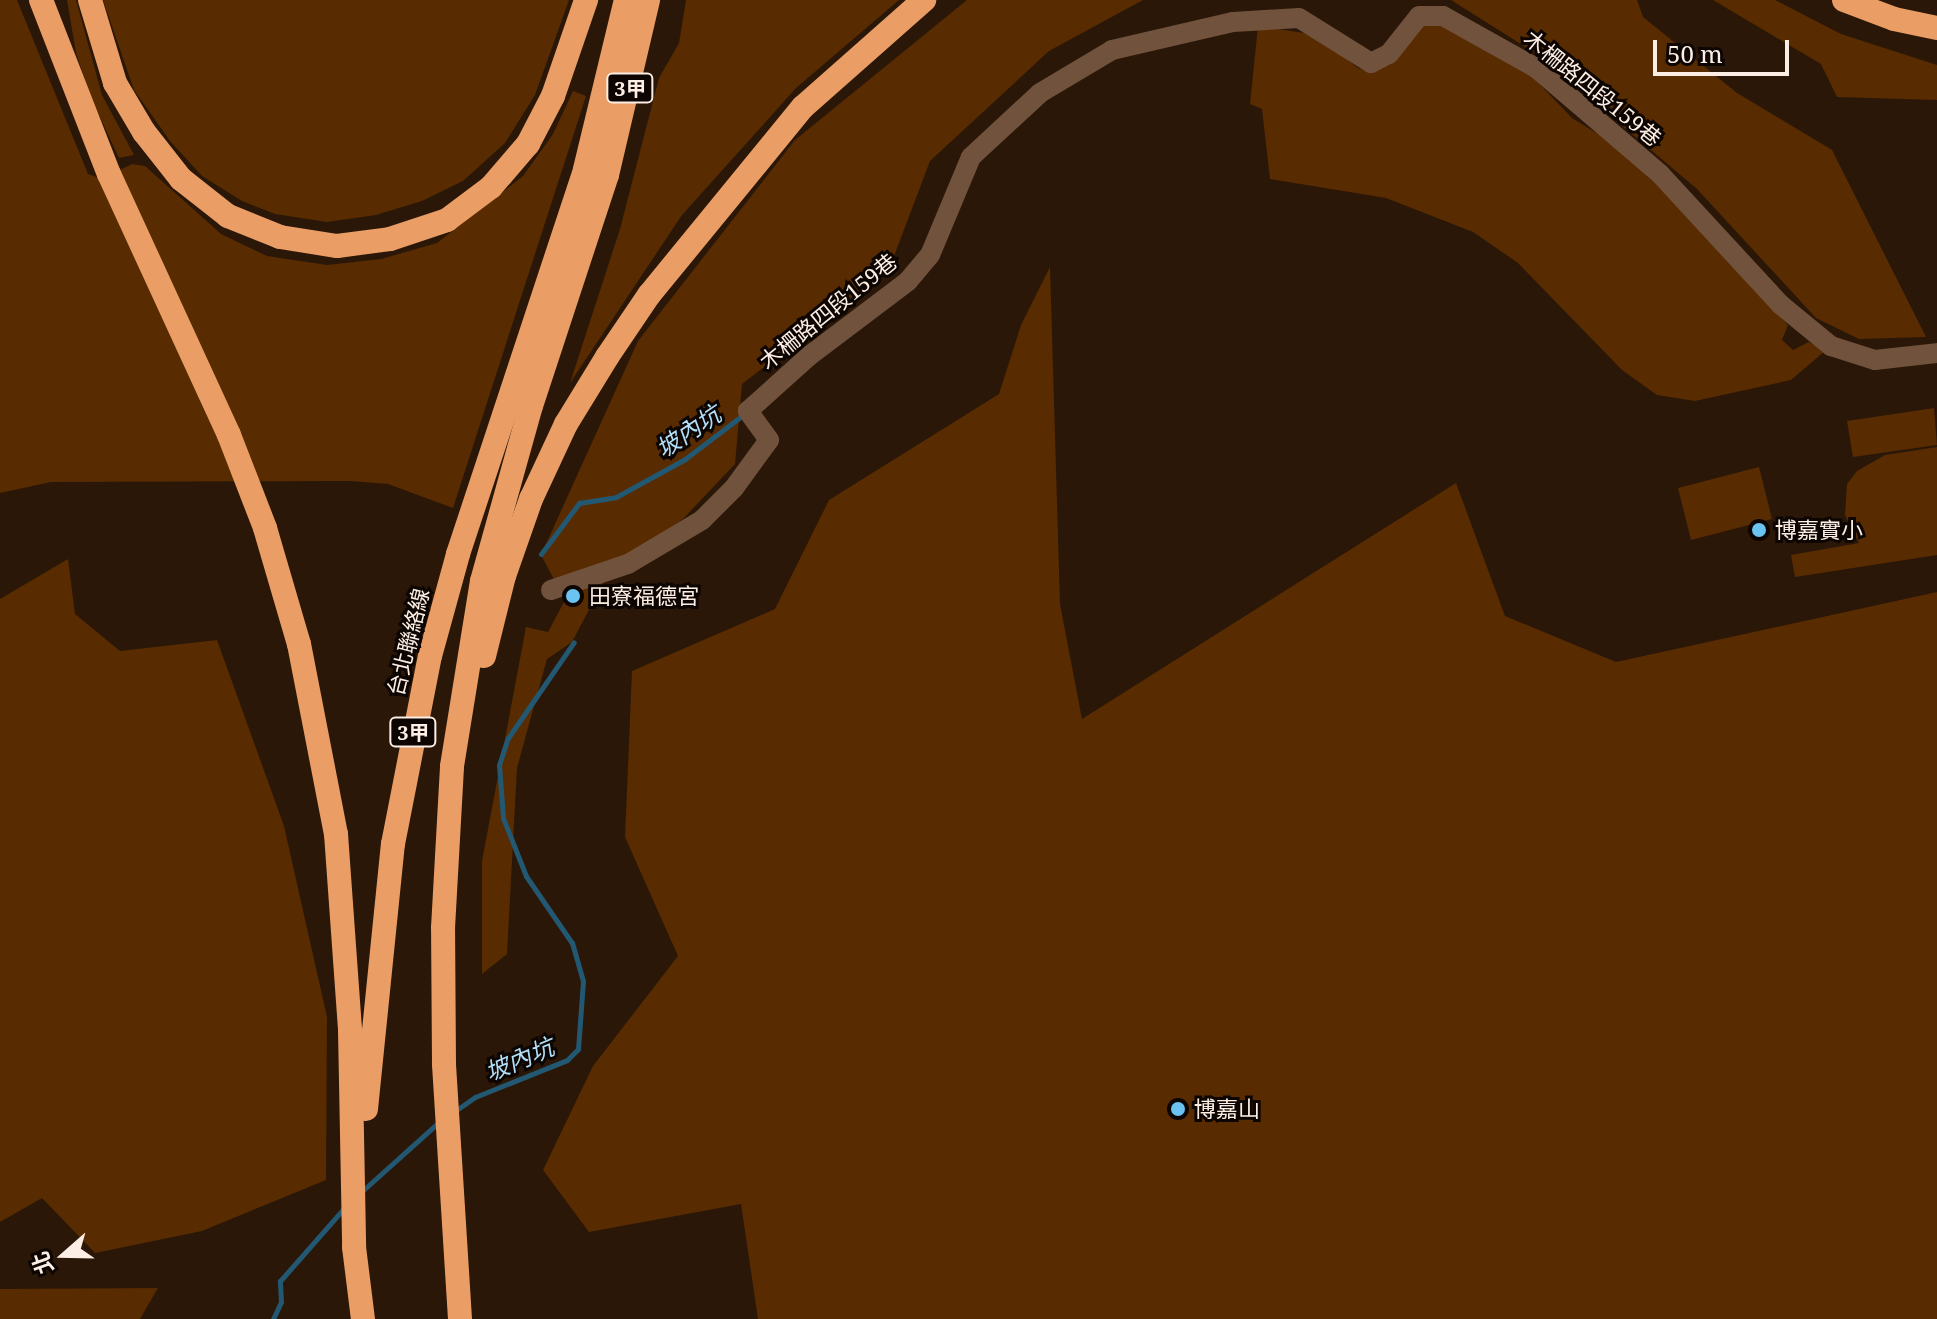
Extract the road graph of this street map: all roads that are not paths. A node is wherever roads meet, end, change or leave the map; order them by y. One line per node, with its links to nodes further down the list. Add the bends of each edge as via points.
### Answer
1 (41, 0): 10 (highway)
2 (52, 0): 10 (highway)
3 (90, 0): 4 (highway, via 115,83 181,179 228,216 280,237 337,246 390,239 447,220 491,187 528,144 553,96)
4 (586, 0)
5 (626, 0): 11 (highway, 台北聯絡線 / 3甲)
6 (648, 0): 11 (highway, 台北聯絡線 / 3甲)
7 (924, 0): 14 (highway, via 803,107 692,239 566,424 531,499 504,576 482,665 460,778)
8 (1844, 0): 9 (highway)
9 (1937, 28)
10 (70, 77): 15 (highway, via 229,435 265,528 303,659 337,849 350,1030 354,1247)
11 (596, 172): 14 (highway, 台北聯絡線 / 3甲, via 482,581 452,766); 15 (highway, 台北聯絡線 / 3甲, via 458,554 410,742 369,1044)
12 (1937, 353): 13 (street, 木柵路四段159巷, via 1875,360 1831,346 1781,305 1660,174 1536,68 1443,16 1419,16 1389,54 1371,63 1299,18 1233,22 1112,50 1040,93 971,157 930,255 908,281 809,356 748,411 769,440 734,488 702,520 628,564)
13 (551, 590)
14 (443, 928): 16 (highway, 台北聯絡線 / 3甲, via 444,1079)
15 (365, 1319)
16 (460, 1319)

